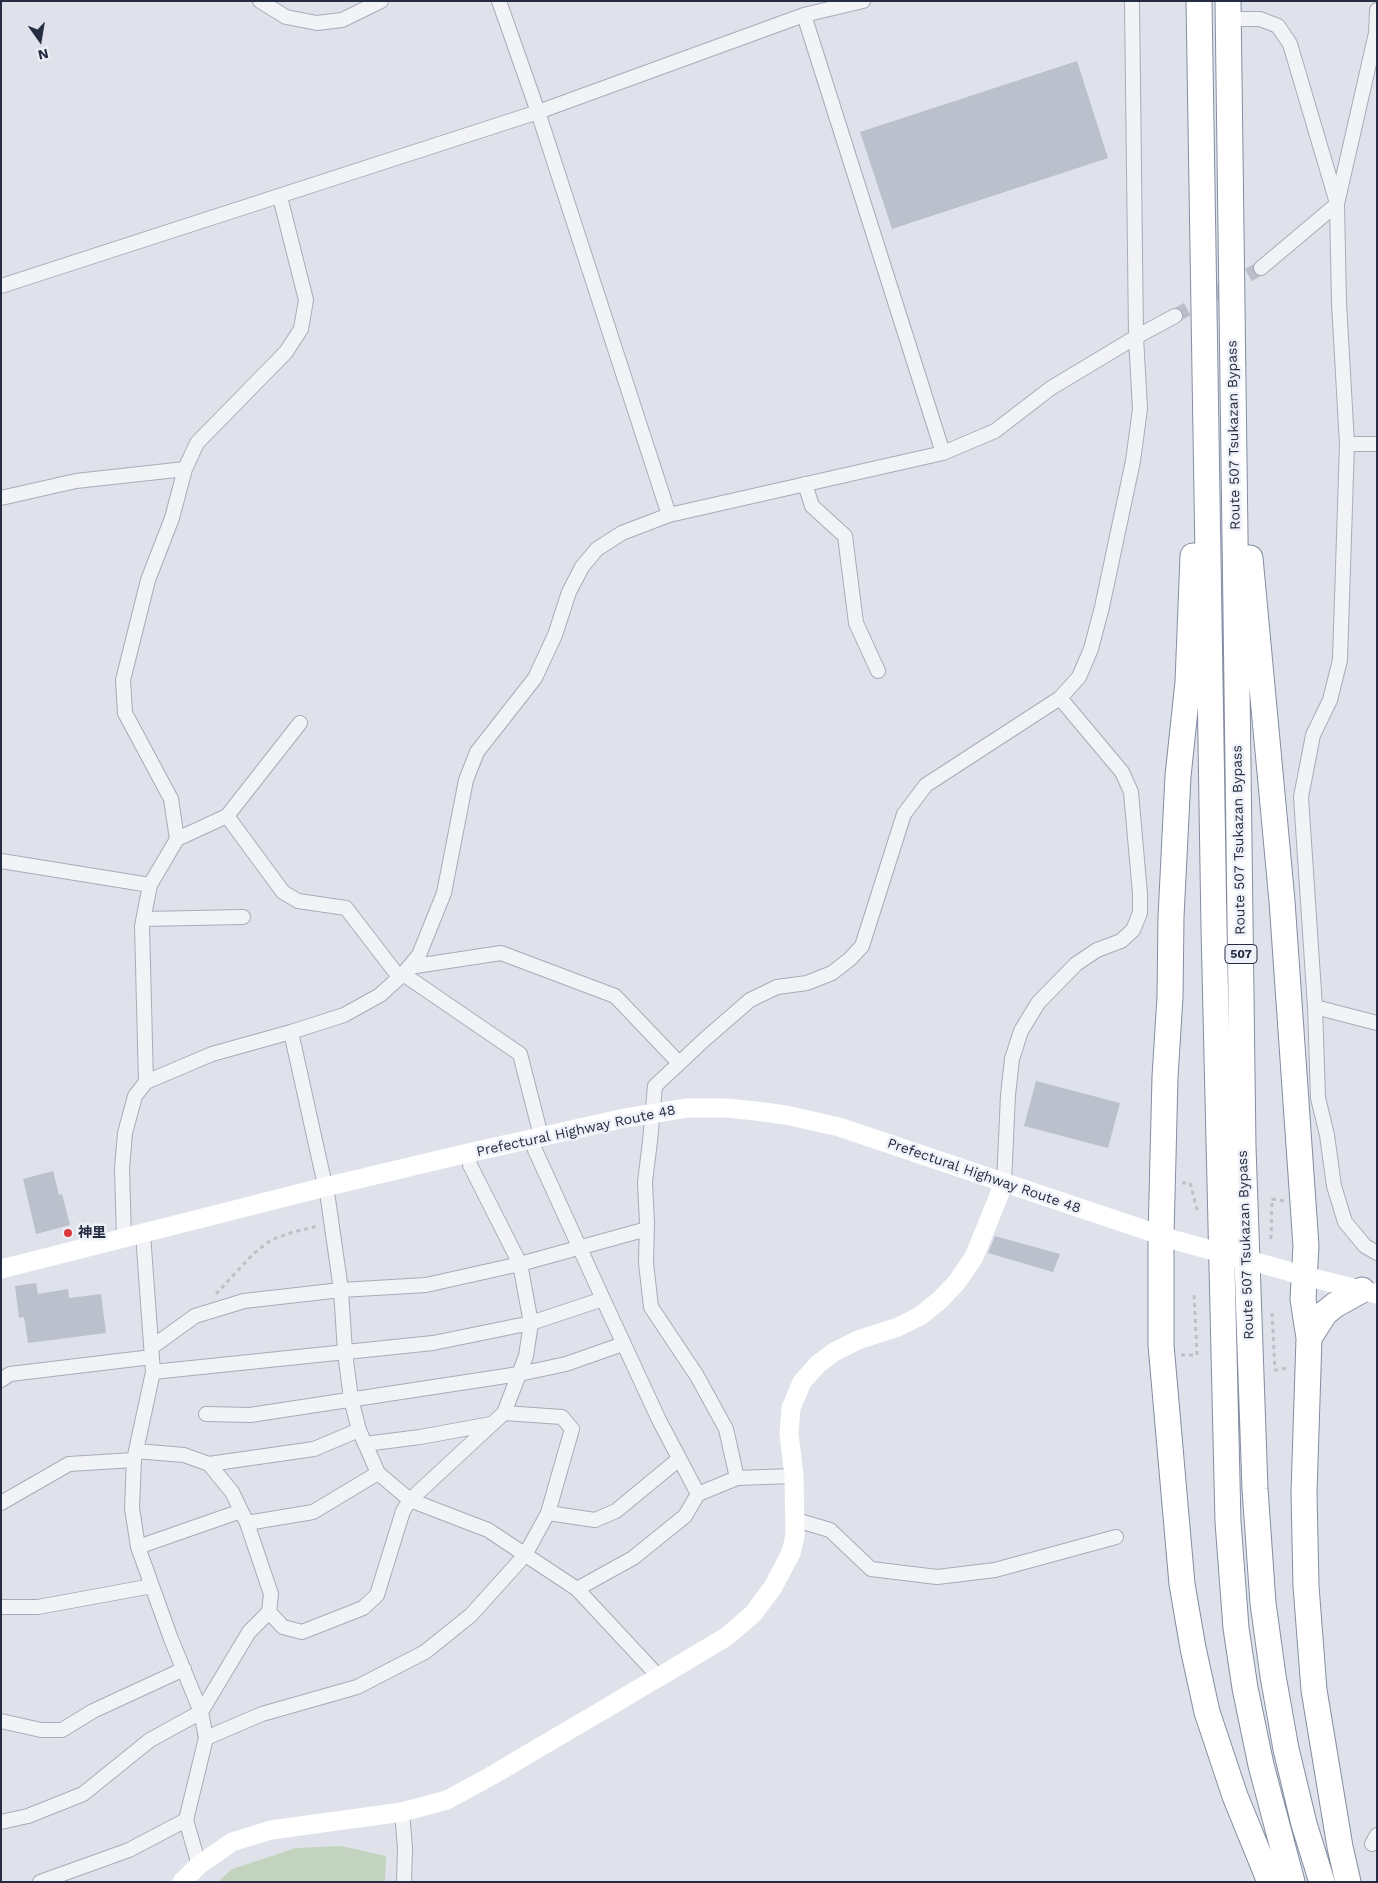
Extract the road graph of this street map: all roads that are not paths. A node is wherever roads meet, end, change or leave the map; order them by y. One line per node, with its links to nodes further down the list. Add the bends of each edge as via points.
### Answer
1 (260, 1): 2 (street, via 286,17 317,23 342,20)
2 (381, 1)
3 (499, 1): 10 (street)
4 (863, 1): 9 (street)
5 (1132, 1): 18 (street)
6 (1199, 1): 16 (highway, Route 507 Tsukazan Bypass / 507)
7 (1228, 10): 12 (street, via 1278,26 1290,44); 17 (highway, Route 507 Tsukazan Bypass / 507)
8 (1377, 10): 12 (street, via 1376,33)
9 (804, 15): 10 (street); 21 (street)
10 (538, 112): 11 (street); 25 (street)
11 (280, 197): 14 (street); 22 (street, via 306,300 301,329 286,352 196,442)
12 (1337, 204): 13 (street); 19 (street)
13 (1261, 268)
14 (1, 286)
15 (1175, 316): 18 (street)
16 (1205, 328): 49 (highway, via 1188,682 1178,776 1171,917); 104 (highway, Route 507 Tsukazan Bypass / 507, via 1214,928 1228,1522 1244,1688 1260,1764)
17 (1232, 328): 54 (highway, via 1283,910 1305,1227); 105 (highway, Route 507 Tsukazan Bypass / 507, via 1243,1147 1255,1489 1262,1603 1273,1676 1286,1749)
18 (1136, 337): 21 (street, via 1052,388 995,431); 27 (street, via 1140,409 1133,461 1091,650 1079,677)
19 (1346, 444): 20 (street); 36 (street, via 1340,660 1330,700 1313,735 1302,797)
20 (1377, 444)
21 (943, 453): 23 (street)
22 (186, 469): 24 (street, via 76,481); 30 (street, via 172,518 148,580 123,680 125,713 170,800)
23 (805, 484): 25 (street); 26 (street, via 812,506 845,536 856,623)
24 (1, 498)
25 (669, 515): 35 (street, via 622,533 597,549 582,566 535,678 477,752 466,780 444,893 419,955)
26 (878, 671)
27 (1060, 698): 39 (street, via 926,786 904,814 862,946 850,960 832,973 807,983 777,987 750,1000); 44 (street, via 1122,772 1131,792 1140,913 1133,930 1121,941 1097,950 1076,964 1038,1003 1021,1031 1012,1059)
28 (300, 722): 29 (street)
29 (227, 816): 30 (street); 35 (street, via 283,892 298,901 346,908)
30 (177, 840): 32 (street)
31 (1, 861): 32 (street)
32 (150, 885): 34 (street)
33 (242, 917): 34 (street)
34 (144, 919): 40 (street)
35 (404, 973): 38 (street, via 380,995 344,1015); 39 (street, via 501,953 615,996); 42 (street, via 520,1054)
36 (1315, 1007): 37 (street); 51 (street, via 1318,1098 1328,1135 1334,1186 1345,1222 1365,1246)
37 (1377, 1023)
38 (291, 1032): 40 (street, via 212,1054); 45 (street)
39 (679, 1063): 41 (street, via 655,1086)
40 (146, 1082): 48 (street, via 136,1096 125,1133 122,1168)
41 (651, 1113): 42 (main road, Prefectural Highway Route 48); 44 (main road, Prefectural Highway Route 48, via 687,1108 726,1108 786,1115 839,1127); 46 (street, via 645,1182)
42 (537, 1137): 43 (main road, Prefectural Highway Route 48); 50 (street, via 535,1150)
43 (468, 1153): 45 (main road, Prefectural Highway Route 48); 52 (street, via 470,1165)
44 (1004, 1183): 49 (main road, Prefectural Highway Route 48); 76 (main road, via 974,1257 940,1300 920,1316 898,1327 834,1352 802,1382 791,1408)
45 (325, 1187): 47 (main road, Prefectural Highway Route 48); 55 (street)
46 (647, 1229): 50 (street); 77 (street, via 646,1263 652,1306 726,1429)
47 (143, 1234): 48 (main road, Prefectural Highway Route 48); 61 (street)
48 (124, 1238): 53 (main road, Prefectural Highway Route 48)
49 (1170, 1238): 54 (main road, Prefectural Highway Route 48, bridge); 103 (highway, via 1161,1345 1182,1584 1207,1712 1235,1796)
50 (580, 1248): 52 (street); 57 (street)
51 (1377, 1253)
52 (520, 1264): 55 (street, via 426,1285); 58 (street)
53 (1, 1269)
54 (1296, 1273): 56 (main road, Prefectural Highway Route 48); 59 (highway)
55 (341, 1290): 61 (street, via 244,1301 195,1316); 62 (street)
56 (1369, 1292): 59 (highway, via 1335,1305 1325,1313)
57 (602, 1299): 58 (street); 60 (street)
58 (531, 1324): 62 (street, via 433,1343); 64 (street, via 526,1356)
59 (1309, 1338): 106 (highway, via 1304,1493 1307,1605 1314,1690)
60 (623, 1344): 64 (street, via 566,1364); 73 (street)
61 (152, 1352): 63 (street); 65 (street, via 10,1374)
62 (345, 1352): 63 (street); 66 (street)
63 (153, 1372): 72 (street)
64 (519, 1374): 66 (street); 67 (street)
65 (1, 1380)
66 (351, 1399): 68 (street, via 250,1415); 70 (street)
67 (504, 1413): 69 (street); 81 (street, via 562,1417 572,1429)
68 (206, 1414)
69 (492, 1424): 71 (street); 79 (street)
70 (358, 1430): 71 (street); 74 (street, via 314,1449)
71 (365, 1444): 75 (street)
72 (135, 1456): 74 (street, via 184,1455); 80 (street, via 69,1464); 85 (street, via 132,1508)
73 (679, 1459): 78 (street); 81 (street, via 616,1512 595,1520)
74 (209, 1464): 82 (street, via 232,1492)
75 (378, 1473): 79 (street); 82 (street, via 313,1512)
76 (794, 1476): 77 (street); 83 (main road)
77 (737, 1478): 78 (street)
78 (698, 1494): 88 (street, via 684,1516 633,1558)
79 (410, 1500): 86 (street, via 488,1530); 90 (street, via 403,1511 377,1594 363,1608 302,1632 283,1627)
80 (1, 1503)
81 (548, 1513): 86 (street)
82 (244, 1517): 85 (street); 90 (street, via 271,1594)
83 (796, 1520): 84 (street, via 830,1530 872,1569 937,1577 995,1570); 92 (main road, via 791,1553 753,1614 726,1636)
84 (1116, 1537)
85 (138, 1547): 87 (street)
86 (525, 1555): 88 (street); 95 (street, via 471,1615 425,1652 357,1687 262,1714)
87 (152, 1586): 89 (street, via 38,1607); 91 (street)
88 (577, 1589): 92 (street)
89 (1, 1607)
90 (270, 1612): 93 (street, via 249,1632)
91 (184, 1669): 93 (street); 94 (street, via 93,1711 62,1730 41,1730)
92 (659, 1677): 96 (main road, via 447,1800)
93 (201, 1712): 95 (street); 98 (street, via 150,1740 82,1794 28,1816)
94 (1, 1721)
95 (206, 1738): 97 (street)
96 (402, 1812): 99 (main road, via 271,1830 232,1842); 102 (street)
97 (186, 1820): 99 (street); 100 (street, via 129,1850)
98 (1, 1822)
99 (199, 1866): 101 (main road)
100 (40, 1882)
101 (182, 1882)
102 (404, 1882)
103 (1270, 1882)
104 (1292, 1882)
105 (1322, 1882)
106 (1348, 1882)

